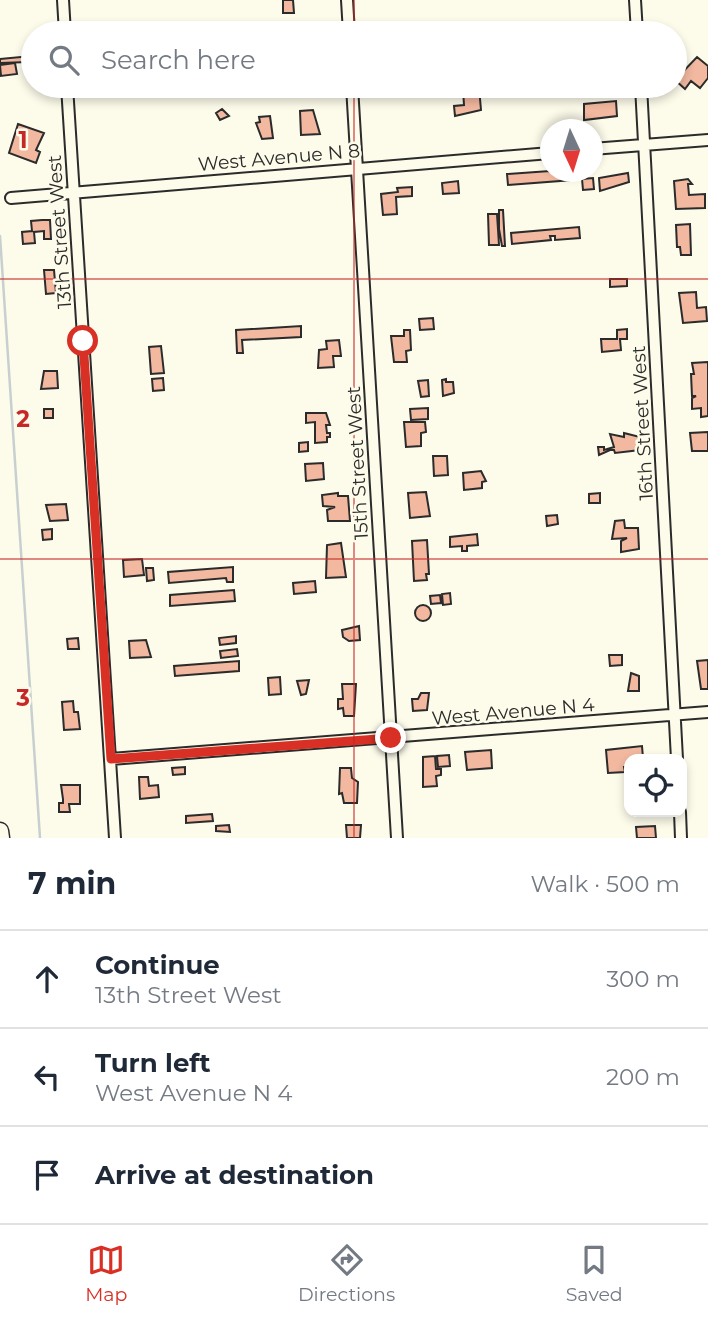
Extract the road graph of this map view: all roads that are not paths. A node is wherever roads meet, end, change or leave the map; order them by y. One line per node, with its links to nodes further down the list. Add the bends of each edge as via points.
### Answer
1 (63, 0): 4 (street)
2 (347, 0): 5 (street)
3 (635, 0): 6 (street)
4 (64, 21)
5 (348, 21)
6 (637, 21)
7 (68, 98): 15 (street, 13th Street West)
8 (353, 98): 14 (street, 15th Street West)
9 (642, 98): 11 (street, 16th Street West)
10 (708, 140): 11 (street)
11 (645, 145): 12 (street); 18 (street, 16th Street West)
12 (603, 148)
13 (540, 154): 14 (street, West Avenue N 8)
14 (357, 168): 15 (street, West Avenue N 8); 19 (street, 15th Street West)
15 (73, 193): 16 (street, West Avenue N 8); 21 (street, 13th Street West)
16 (11, 198)
17 (708, 712): 18 (street, West Avenue N 4)
18 (675, 715): 19 (street, West Avenue N 4); 20 (street, 16th Street West)
19 (391, 738): 21 (street, West Avenue N 4); 26 (street, 15th Street West)
20 (677, 754)
21 (111, 759): 25 (street, 13th Street West)
22 (680, 817): 27 (street)
23 (0, 831): 24 (highway)
24 (1, 838)
25 (116, 838)
26 (397, 838)
27 (681, 838)

